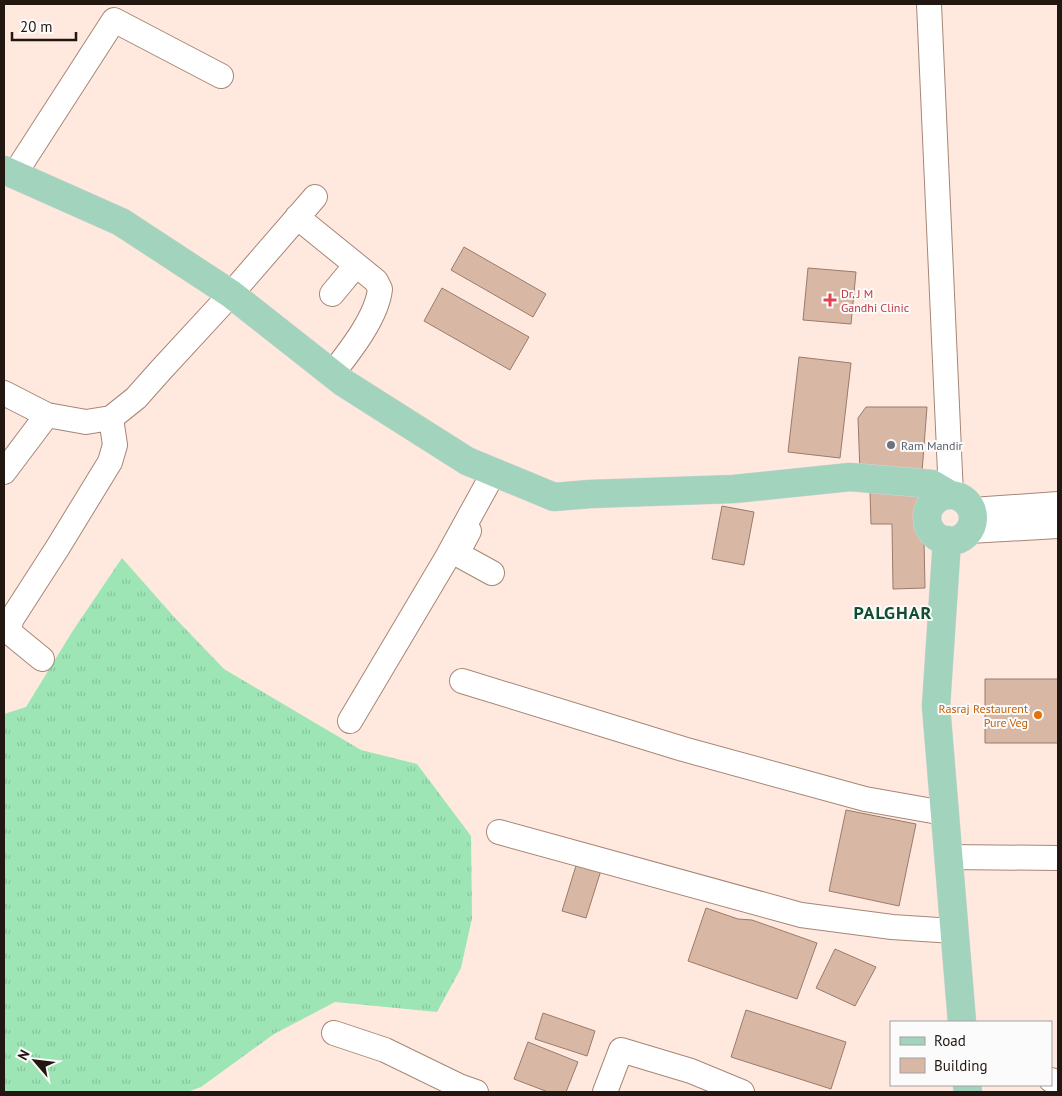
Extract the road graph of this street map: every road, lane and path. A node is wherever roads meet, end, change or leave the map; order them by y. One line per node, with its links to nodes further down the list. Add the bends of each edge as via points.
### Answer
1 (929, 4): 16 (street)
2 (221, 76): 3 (street, via 114,20)
3 (9, 173): 7 (main road, via 121,222)
4 (315, 197): 5 (street)
5 (298, 217): 6 (street); 7 (street)
6 (356, 265): 8 (street); 9 (street, via 376,281 379,297 372,316)
7 (231, 294): 9 (main road); 12 (street, via 136,398)
8 (332, 294)
9 (332, 374): 14 (main road, via 467,461)
10 (4, 393): 11 (street)
11 (47, 415): 12 (street, via 86,422); 13 (street)
12 (111, 418): 19 (street, via 115,445 110,462 11,620 9,632)
13 (4, 472)
14 (497, 473): 16 (main road, via 554,497 734,489 850,477 932,484); 18 (street, via 459,550 461,556); 21 (street)
15 (1058, 504): 16 (street)
16 (960, 519): 17 (street); 22 (main road, via 936,706)
17 (1058, 526)
18 (492, 573)
19 (42, 659)
20 (462, 681): 22 (street, via 683,749 865,799)
21 (350, 721)
22 (944, 814): 24 (main road)
23 (499, 832): 26 (street, via 801,915 892,927)
24 (948, 857): 25 (street); 26 (main road)
25 (1058, 858)
26 (954, 930): 27 (main road)
27 (962, 1021)
28 (334, 1033): 29 (street, via 385,1050)
29 (476, 1092)
30 (605, 1092): 31 (street, via 621,1050 691,1071)
31 (742, 1092)

